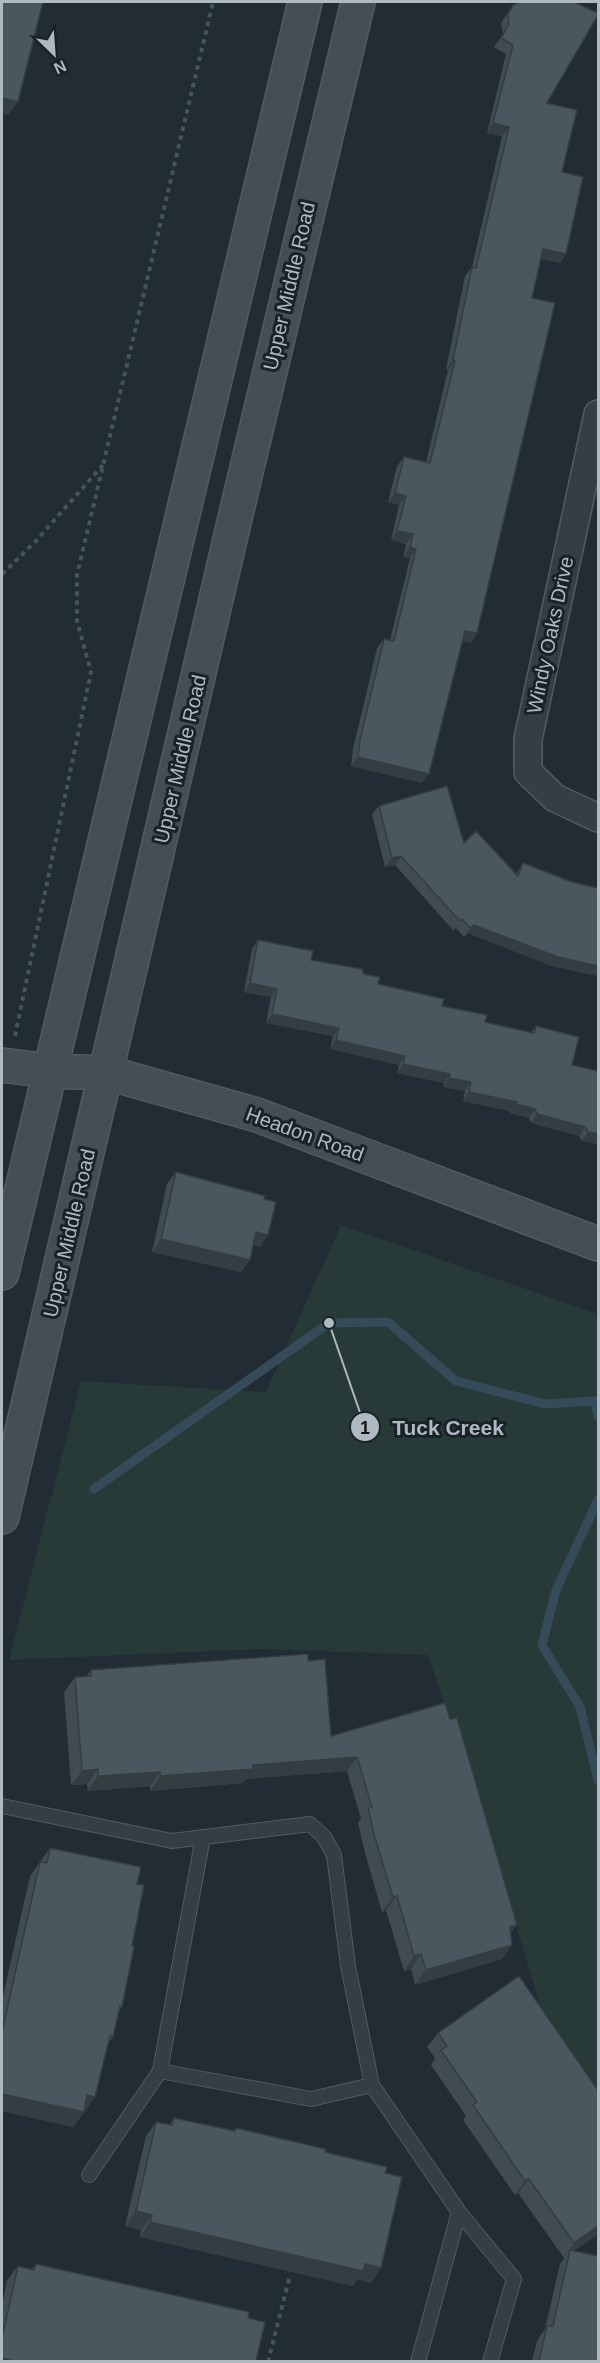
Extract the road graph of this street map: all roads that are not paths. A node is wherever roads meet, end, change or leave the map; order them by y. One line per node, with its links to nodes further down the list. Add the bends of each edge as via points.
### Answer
1 (304, 2): 6 (main road)
2 (358, 2): 7 (main road, Upper Middle Road, via 295,258)
3 (598, 414): 4 (street, Windy Oaks Drive, via 528,739 528,772 555,798)
4 (598, 818)
5 (5, 1066): 6 (main road, Headon Road)
6 (50, 1071): 7 (main road, Headon Road); 9 (main road)
7 (108, 1072): 8 (main road, Headon Road, via 257,1115); 10 (main road, Upper Middle Road)
8 (598, 1244)
9 (2, 1273)
10 (2, 1517)
11 (2, 1806): 12 (lane, via 172,1841)
12 (203, 1836): 13 (lane); 14 (lane, via 310,1824 324,1837 334,1855 348,1966)
13 (160, 2070): 14 (lane, via 311,2099); 15 (lane)
14 (372, 2085): 16 (lane)
15 (89, 2175)
16 (459, 2212): 17 (lane); 18 (lane, via 514,2279)
17 (418, 2361)
18 (490, 2361)

